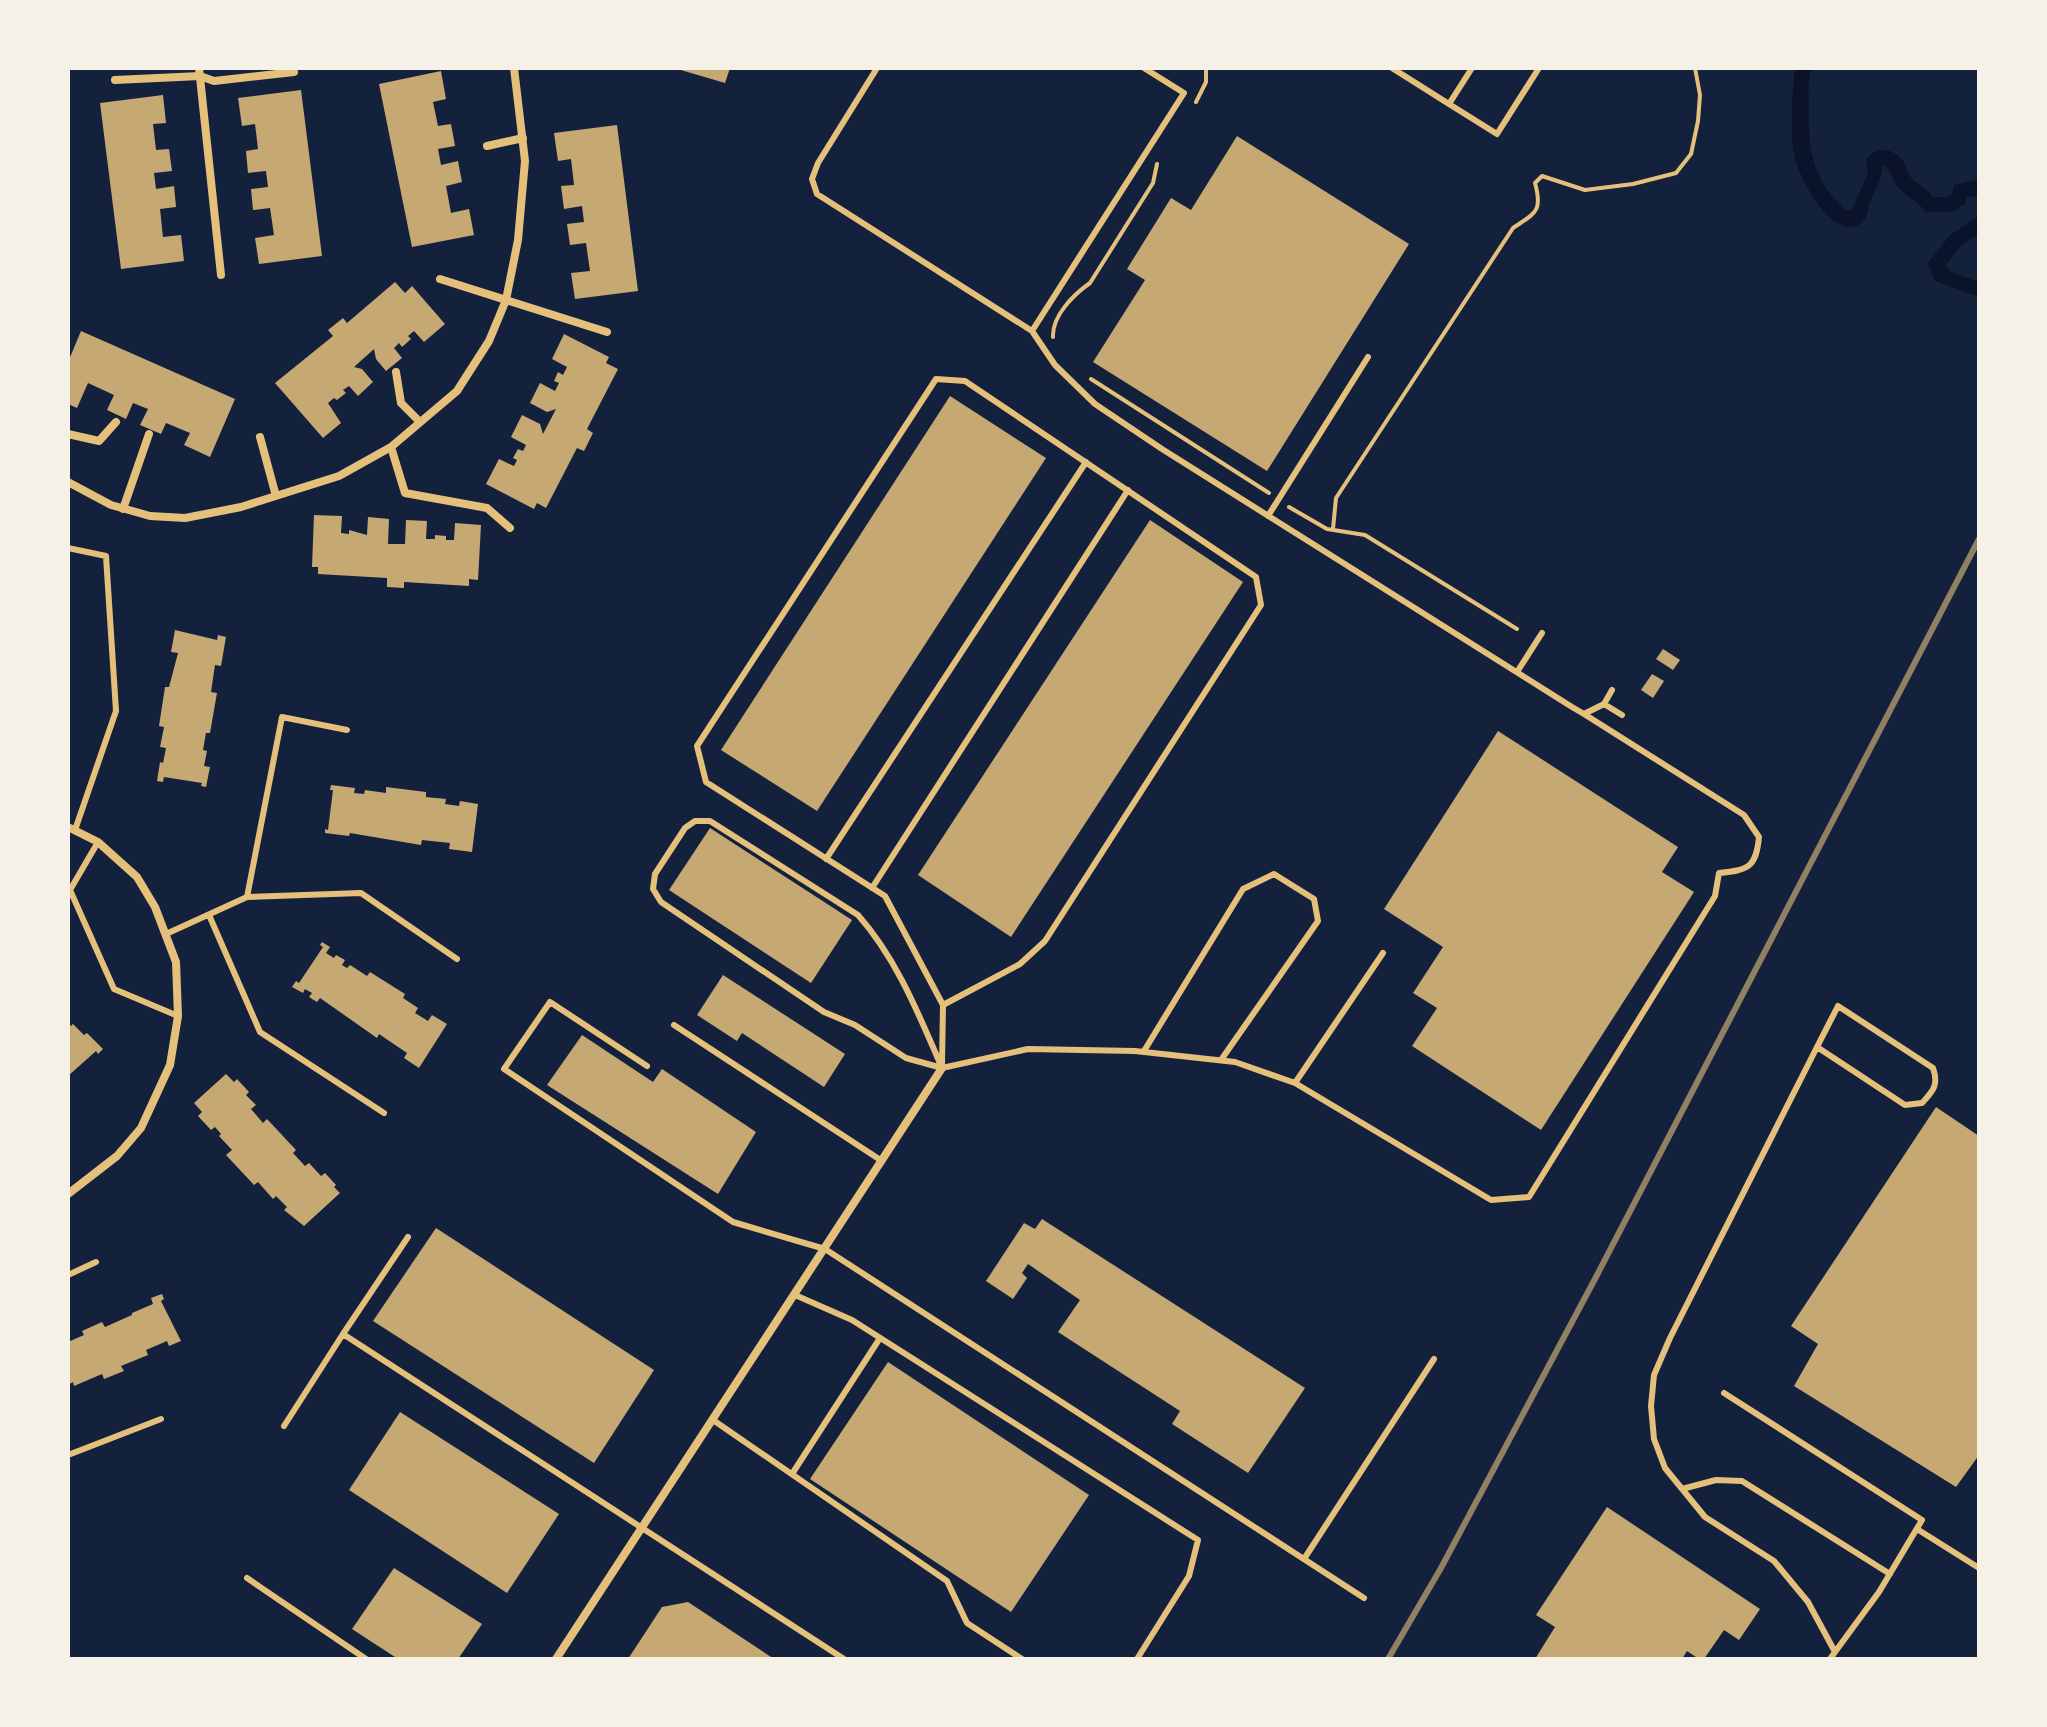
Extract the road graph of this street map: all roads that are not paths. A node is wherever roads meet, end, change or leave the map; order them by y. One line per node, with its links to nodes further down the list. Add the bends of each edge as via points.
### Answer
1 (514, 68): 11 (street)
2 (877, 68): 16 (lane, via 818,163 812,179 817,194)
3 (1144, 68): 16 (lane, via 1184,93)
4 (1392, 68): 10 (lane)
5 (1472, 68): 10 (lane)
6 (1539, 68): 10 (lane, via 1497,134)
7 (200, 72): 8 (street, via 214,81); 9 (street); 13 (street)
8 (294, 72)
9 (115, 80)
10 (1449, 104)
11 (523, 138): 12 (street); 15 (street, via 518,240)
12 (487, 146)
13 (221, 275)
14 (440, 279): 15 (street)
15 (506, 300): 17 (street); 21 (street, via 489,341 457,391)
16 (1032, 331): 31 (lane, via 1055,365 1095,404)
17 (607, 332)
18 (1368, 357): 31 (lane)
19 (396, 372): 21 (street, via 401,403)
20 (116, 422): 22 (street, via 99,441)
21 (420, 422): 25 (street)
22 (68, 434)
23 (149, 434): 30 (street)
24 (260, 437): 29 (street)
25 (391, 447): 29 (street, via 339,476); 32 (street, via 405,493 487,508)
26 (1086, 462): 28 (lane); 43 (lane); 43 (lane, via 965,381 936,379 927,392 697,746 706,782)
27 (68, 482): 30 (street)
28 (1128, 490): 44 (lane); 50 (lane, via 1256,577 1261,605 1045,941 1020,964)
29 (276, 496): 30 (street, via 185,518)
30 (123, 509)
31 (1268, 516): 35 (lane)
32 (510, 528)
33 (68, 548): 41 (lane, via 106,556 116,711)
34 (1542, 633): 35 (lane)
35 (1517, 672): 38 (lane)
36 (1612, 690): 37 (lane)
37 (1604, 704): 38 (lane); 39 (lane)
38 (1584, 714): 58 (lane, via 1744,815 1759,837 1757,857 1744,870 1719,873 1715,896 1529,1197 1491,1200)
39 (1622, 715)
40 (347, 730): 45 (lane, via 282,717)
41 (72, 829): 42 (street)
42 (98, 842): 47 (street, via 137,877); 51 (lane, via 70,890 114,989)
43 (826, 859): 44 (lane)
44 (872, 888): 50 (lane, via 885,896)
45 (247, 897): 46 (lane); 49 (lane, via 361,893)
46 (209, 915): 47 (lane); 59 (lane, via 260,1032)
47 (166, 934): 51 (street, via 176,962)
48 (1383, 953): 58 (lane)
49 (457, 959)
50 (943, 1005): 57 (lane)
51 (178, 1016): 61 (street, via 170,1065 141,1128 117,1156)
52 (674, 1025): 60 (lane)
53 (1817, 1047): 53 (lane, via 1838,1006 1933,1068 1935,1088 1922,1103 1905,1105); 76 (lane, via 1654,1375 1654,1439 1665,1468)
54 (1144, 1051): 55 (lane); 55 (lane, via 1243,889 1274,874 1314,899 1318,921); 57 (lane, via 1028,1049)
55 (1221, 1060): 58 (lane)
56 (647, 1066): 63 (lane, via 550,1002 504,1069 733,1222)
57 (942, 1068): 57 (lane, via 914,1003 858,915 710,821 695,821 685,828 655,874 653,889 661,902 824,1012 906,1058); 60 (street)
58 (1295, 1083)
59 (384, 1113)
60 (882, 1161): 63 (street)
61 (68, 1194)
62 (408, 1237): 67 (lane)
63 (825, 1249): 66 (street); 79 (lane)
64 (96, 1262): 65 (lane)
65 (68, 1275)
66 (795, 1295): 68 (lane); 72 (street)
67 (343, 1334): 73 (lane); 77 (lane)
68 (880, 1338): 75 (lane); 89 (lane, via 1198,1540 1189,1576)
69 (1434, 1359): 79 (lane)
70 (1724, 1393): 78 (lane, via 1922,1520)
71 (161, 1419): 74 (lane)
72 (713, 1420): 75 (lane); 77 (street)
73 (284, 1426)
74 (68, 1455)
75 (792, 1474): 88 (lane, via 947,1581 967,1623)
76 (1682, 1489): 81 (lane, via 1716,1480 1742,1481); 84 (lane, via 1705,1517 1774,1561 1808,1602)
77 (643, 1526): 86 (street); 87 (lane)
78 (1917, 1529): 80 (lane); 81 (lane)
79 (1304, 1559): 83 (lane)
80 (1979, 1568)
81 (1890, 1574): 84 (lane)
82 (247, 1578): 85 (lane)
83 (1364, 1598)
84 (1835, 1652): 90 (lane)
85 (366, 1659)
86 (556, 1659)
87 (844, 1659)
88 (1022, 1659)
89 (1137, 1659)
90 (1830, 1659)

